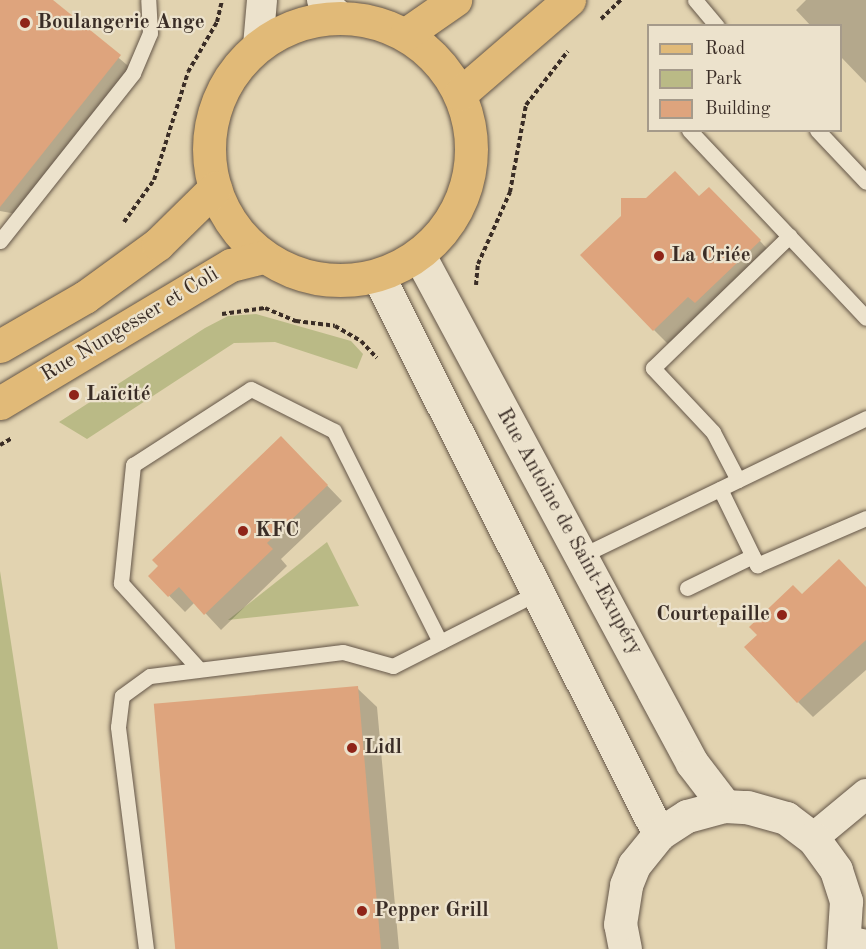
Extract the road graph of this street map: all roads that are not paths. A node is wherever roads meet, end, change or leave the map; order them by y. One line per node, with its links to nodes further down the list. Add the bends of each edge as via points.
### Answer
1 (148, 0): 16 (lane, via 150,33 133,73)
2 (262, 0): 9 (street)
3 (455, 0): 8 (main road)
4 (569, 0): 10 (main road)
5 (695, 0): 7 (lane)
6 (331, 8): 8 (main road); 9 (main road)
7 (715, 24)
8 (406, 34): 10 (main road, via 438,60)
9 (258, 45): 14 (main road, via 229,78 212,118 209,162)
10 (460, 94): 17 (main road, via 472,137 468,182 449,222)
11 (691, 132): 15 (lane)
12 (818, 132): 13 (lane)
13 (866, 183)
14 (214, 188): 18 (main road, via 238,234); 21 (main road, via 149,250 85,297)
15 (789, 236): 20 (lane); 24 (lane, via 653,368 713,432)
16 (0, 241)
17 (419, 255): 19 (main road); 27 (street, Rue Antoine de Saint-Exupéry)
18 (264, 257): 19 (main road, via 300,275 339,281); 22 (main road, Rue Nungesser et Coli, via 221,270)
19 (378, 276): 30 (street)
20 (866, 318)
21 (0, 346)
22 (0, 403)
23 (866, 418): 24 (lane)
24 (738, 480): 25 (lane)
25 (720, 489): 27 (lane); 28 (lane)
26 (866, 518): 28 (lane, via 758,565)
27 (581, 556): 34 (street, Rue Antoine de Saint-Exupéry, via 692,763)
28 (753, 556): 29 (lane)
29 (687, 588)
30 (539, 592): 31 (lane); 35 (street)
31 (440, 642): 32 (lane, via 393,666 343,652); 32 (lane, via 334,432 251,389 133,465 121,583)
32 (198, 668): 38 (lane, via 150,675 122,696 117,726)
33 (866, 794): 36 (street)
34 (725, 806): 35 (street, via 687,816); 36 (street, via 747,807 786,818)
35 (659, 834): 39 (street, via 634,865 626,885 620,924)
36 (813, 838): 37 (street, via 836,870 846,901)
37 (852, 945)
38 (146, 949)
39 (626, 949)

